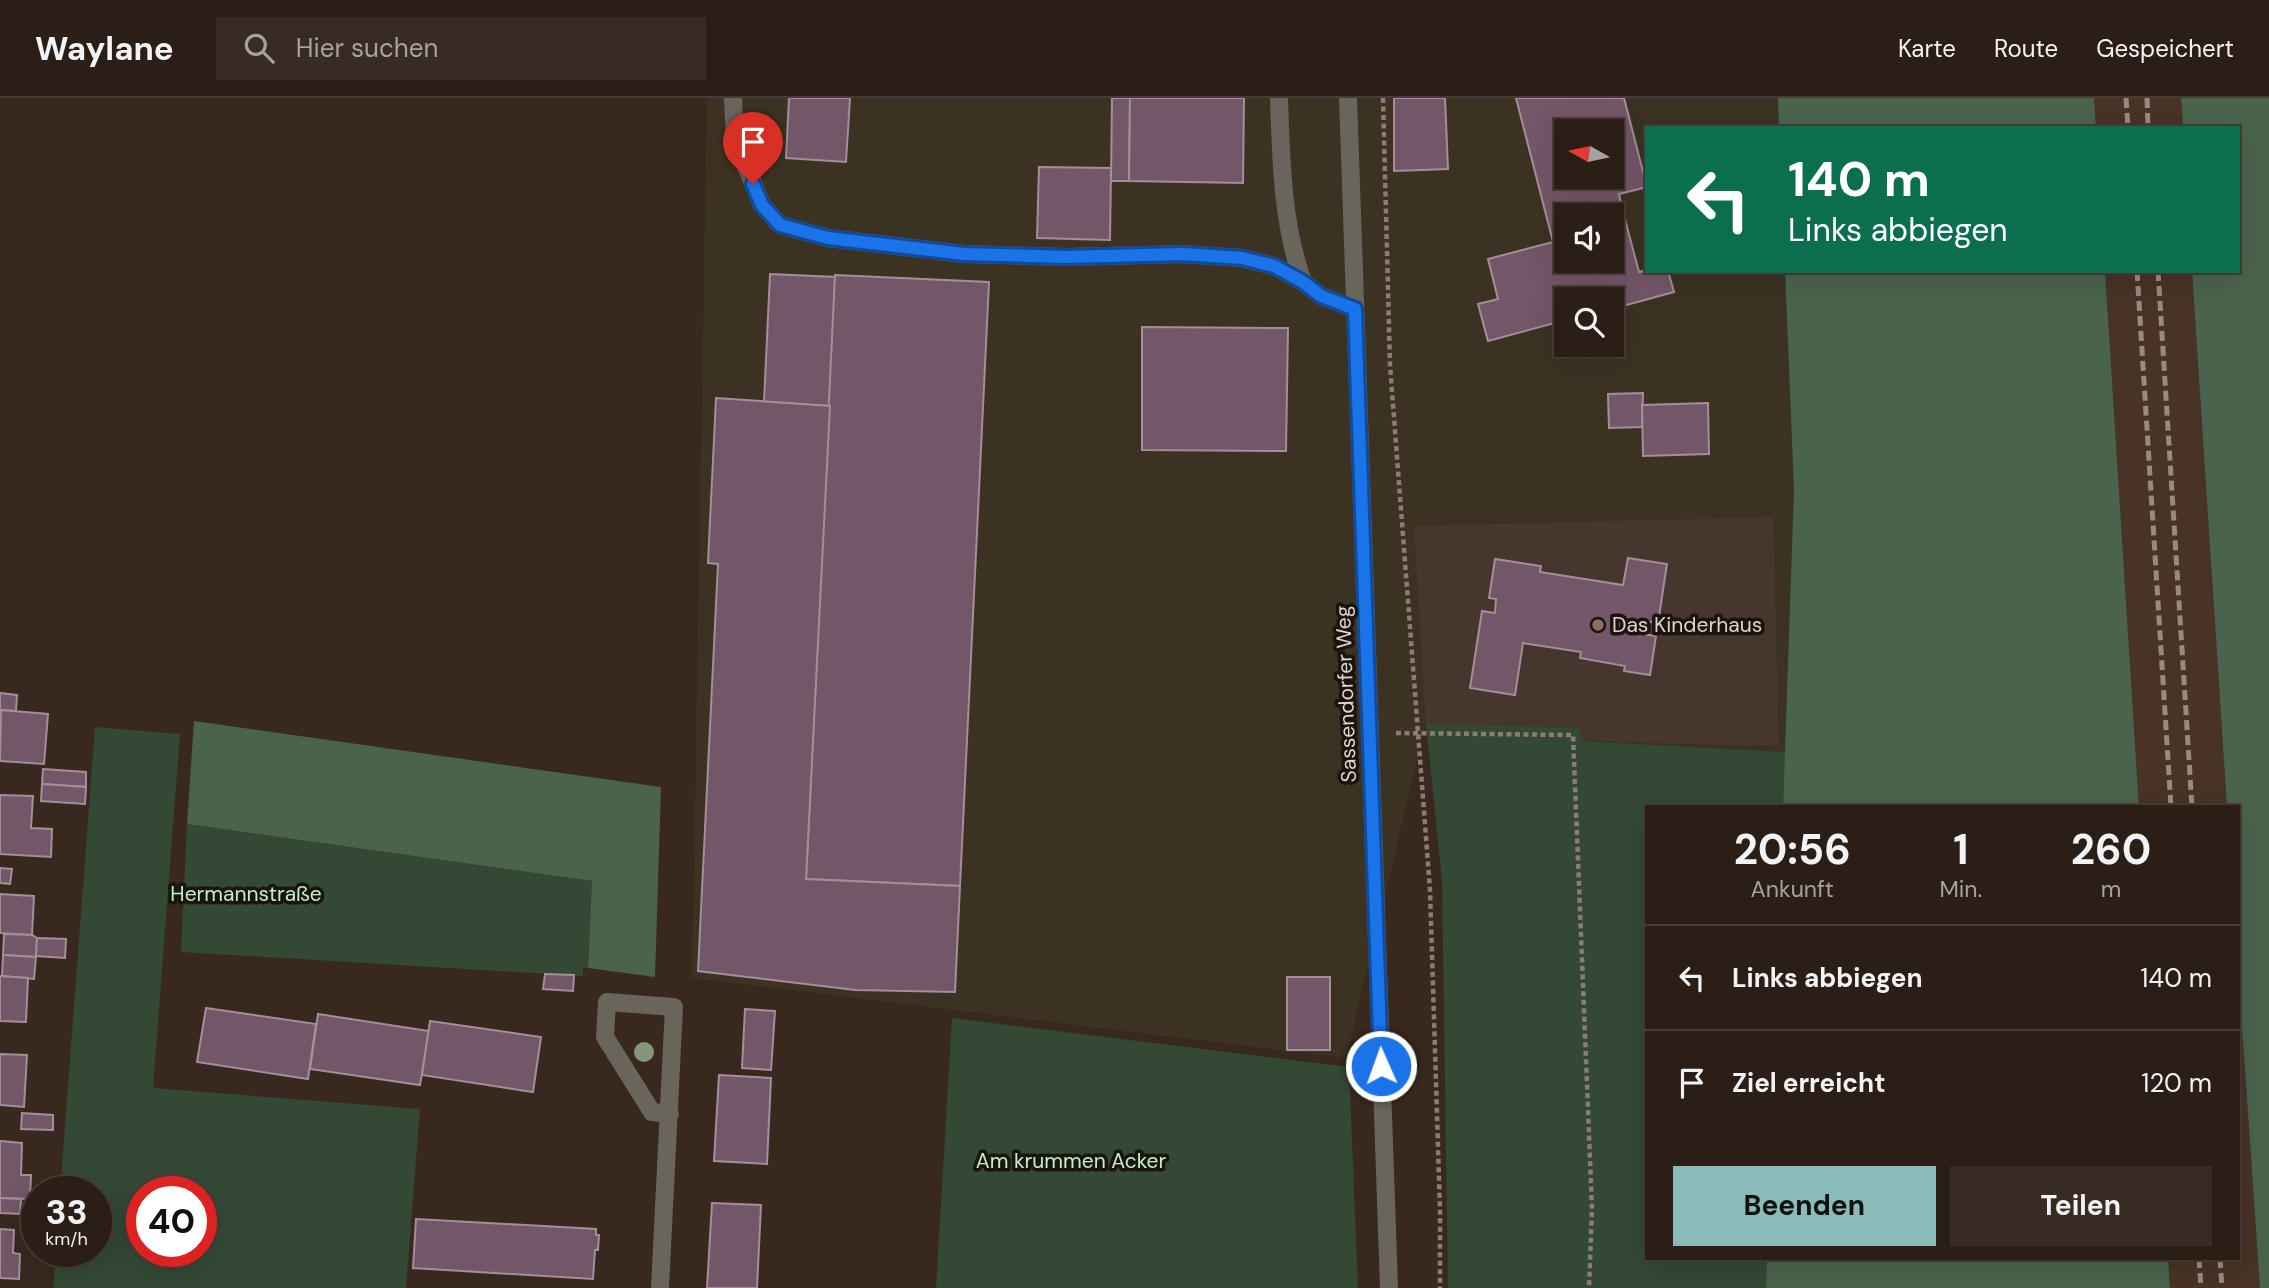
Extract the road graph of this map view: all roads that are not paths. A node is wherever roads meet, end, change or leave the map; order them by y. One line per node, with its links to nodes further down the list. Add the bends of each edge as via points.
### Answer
1 (733, 98): 4 (street, via 735,140 762,205 780,225 828,238 964,254 1242,258 1274,266)
2 (1279, 98): 4 (street, via 1285,208)
3 (1348, 98): 5 (street, Sassendorfer Weg)
4 (1303, 282): 5 (street, via 1321,296)
5 (1355, 309): 8 (street, Sassendorfer Weg)
6 (670, 1114): 6 (street, via 652,1112 605,1037 607,1002 674,1007); 7 (street)
7 (660, 1288)
8 (1389, 1288)

